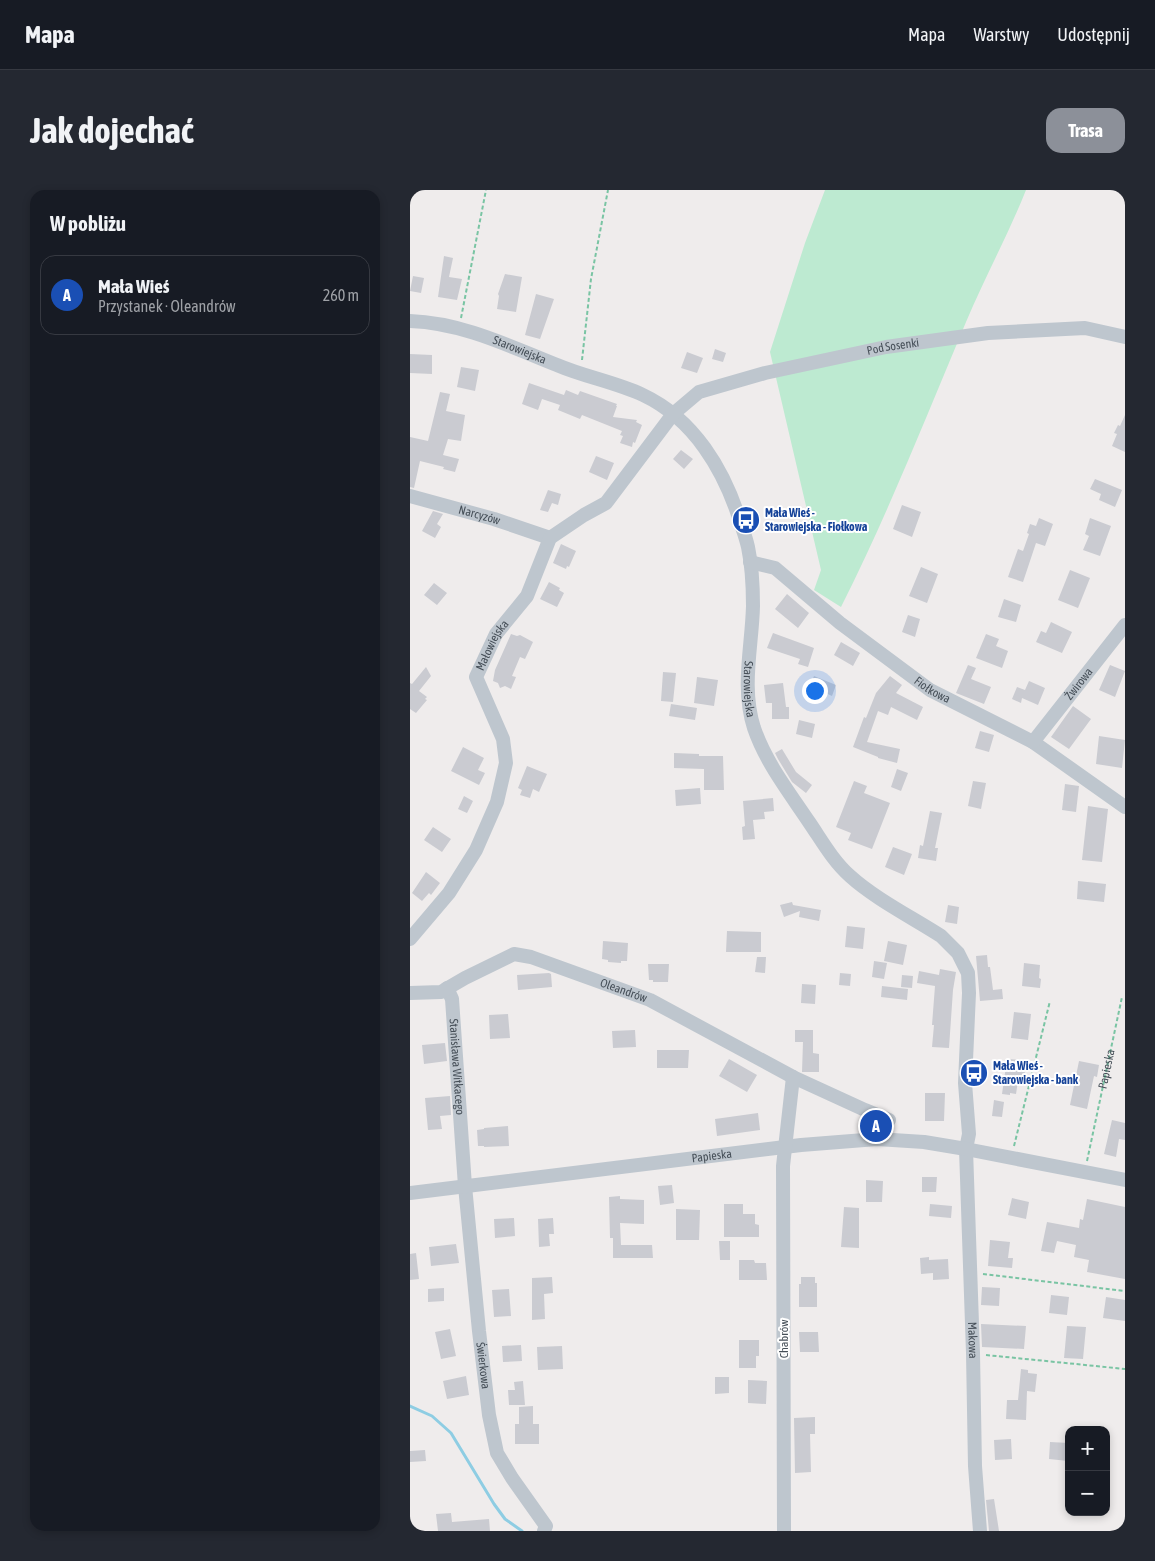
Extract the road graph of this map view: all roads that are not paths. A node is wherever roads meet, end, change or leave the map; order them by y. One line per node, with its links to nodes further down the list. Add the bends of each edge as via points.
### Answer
1 (410, 321): 3 (street, Starowiejska, via 448,325 486,336 561,367 644,395)
2 (1125, 337): 3 (street, Pod Sosenki, via 1085,328 988,333 886,347 765,373 699,392)
3 (673, 414): 5 (street, via 606,503); 6 (street, Starowiejska, via 702,443 720,474 736,510)
4 (410, 496): 5 (street, Narcyzów)
5 (550, 538): 10 (street, Małowiejska, via 527,596 496,634 476,677 503,739 506,763 497,802 476,850 449,893)
6 (750, 562): 8 (street, Fiołkowa, via 775,568 840,623 930,690); 16 (street, Starowiejska, via 753,606 746,684 754,728 766,756 844,870 865,888 941,936 958,953 968,973 965,1083 969,1134)
7 (1125, 625): 8 (street, Żwirowa)
8 (1033, 742): 9 (street, Fiołkowa)
9 (1125, 807)
10 (410, 939)
11 (447, 988): 12 (street, via 442,992); 13 (street, Oleandrów, via 514,954 531,957 650,1000); 18 (street, Stanisława Witkacego, via 452,999)
12 (410, 993)
13 (793, 1077): 14 (street, Oleandrów); 15 (street)
14 (890, 1120)
15 (786, 1147): 16 (street, Papieska, via 876,1138); 18 (street, Papieska); 21 (street, Chabrów)
16 (966, 1149): 17 (street, Papieska); 22 (street, Makowa, via 975,1466)
17 (1125, 1180)
18 (465, 1186): 19 (street, Papieska); 20 (street, Świerkowa, via 489,1415 497,1453 546,1526)
19 (410, 1193)
20 (544, 1531)
21 (784, 1531)
22 (980, 1531)

